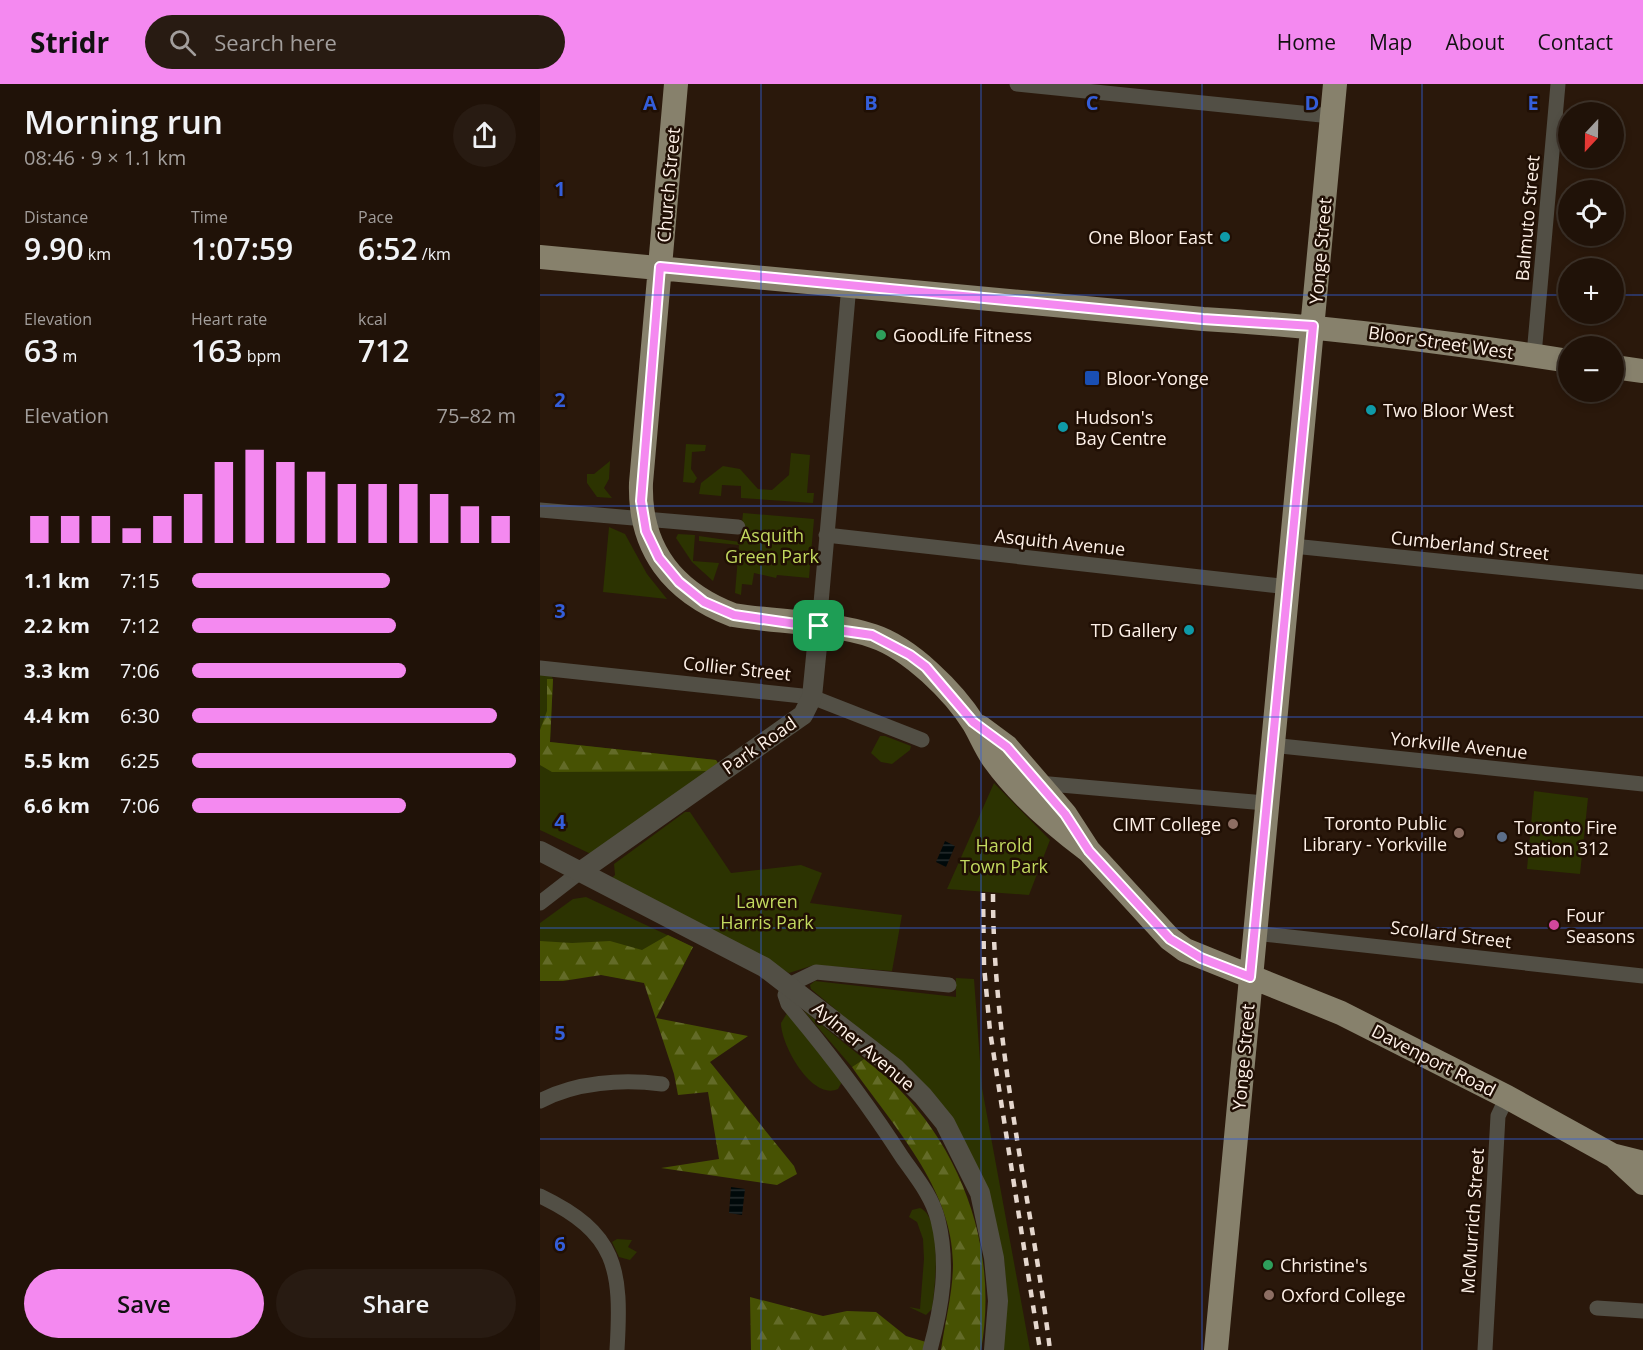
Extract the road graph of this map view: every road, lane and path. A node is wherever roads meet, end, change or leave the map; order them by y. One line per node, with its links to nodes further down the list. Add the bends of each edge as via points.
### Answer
1 (676, 84): 7 (main road, Church Street)
2 (1017, 84): 5 (street)
3 (1335, 84): 5 (main road, Yonge Street)
4 (1558, 84): 10 (street, Balmuto Street)
5 (1331, 116): 9 (main road, Yonge Street)
6 (540, 257): 7 (main road, Bloor Street West)
7 (660, 267): 8 (main road, Bloor Street West); 15 (main road, Church Street, via 641,483)
8 (849, 285): 9 (main road, Bloor Street West); 17 (street, Park Road)
9 (1313, 326): 10 (main road, Bloor Street West); 18 (main road, Yonge Street)
10 (1534, 355): 11 (main road, Bloor Street West)
11 (1558, 359)
12 (1624, 368): 13 (main road)
13 (1643, 371)
14 (540, 510): 15 (street)
15 (642, 518): 16 (street); 21 (main road, Church Street, via 669,572 704,602 734,615)
16 (738, 527)
17 (826, 535): 20 (street, Asquith Avenue); 21 (street, Park Road)
18 (1293, 546): 19 (street, Cumberland Street); 20 (main road, Yonge Street)
19 (1643, 582)
20 (1289, 587): 26 (main road, Yonge Street)
21 (819, 626): 23 (street, Park Road); 24 (main road, Church Street, via 872,635 910,655 926,667)
22 (540, 668): 23 (street, Collier Street)
23 (812, 697): 25 (street, Collier Street); 32 (street, Park Road, via 798,719)
24 (973, 722): 27 (main road, Church Street, via 1007,747); 31 (main road, Church Street, via 1010,779 1050,822)
25 (922, 740)
26 (1271, 745): 28 (street, Yorkville Avenue); 29 (main road, Yonge Street)
27 (1038, 783): 29 (street); 31 (main road, Church Street)
28 (1643, 784)
29 (1265, 803): 34 (main road, Yonge Street)
30 (540, 851): 32 (street, Aylmer Avenue)
31 (1089, 851): 36 (main road, Church Street, via 1170,939 1201,958)
32 (580, 872): 33 (street, Park Road); 37 (street, Aylmer Avenue, via 764,967)
33 (540, 903)
34 (1254, 933): 35 (street, Scollard Street); 36 (main road, Yonge Street)
35 (1643, 976)
36 (1250, 977): 40 (main road, Davenport Road, via 1341,1013); 51 (main road, Yonge Street)
37 (789, 985): 38 (street, via 816,972); 49 (street, via 785,995 788,1004 860,1092 930,1198 938,1220 945,1269); 50 (street, Aylmer Avenue, via 896,1069 945,1123 980,1193 999,1301)
38 (949, 985)
39 (662, 1084): 41 (street, via 613,1082)
40 (1507, 1097): 42 (main road, Davenport Road); 52 (street, McMurrich Street, via 1498,1116)
41 (540, 1101)
42 (1612, 1155): 43 (main road, Davenport Road); 44 (main road, Davenport Road)
43 (1643, 1163)
44 (1643, 1183)
45 (540, 1196): 48 (street, via 570,1210 600,1237 606,1248 615,1276)
46 (1597, 1308): 47 (street)
47 (1643, 1311)
48 (617, 1350)
49 (930, 1350)
50 (994, 1350)
51 (1216, 1350)
52 (1485, 1350)

